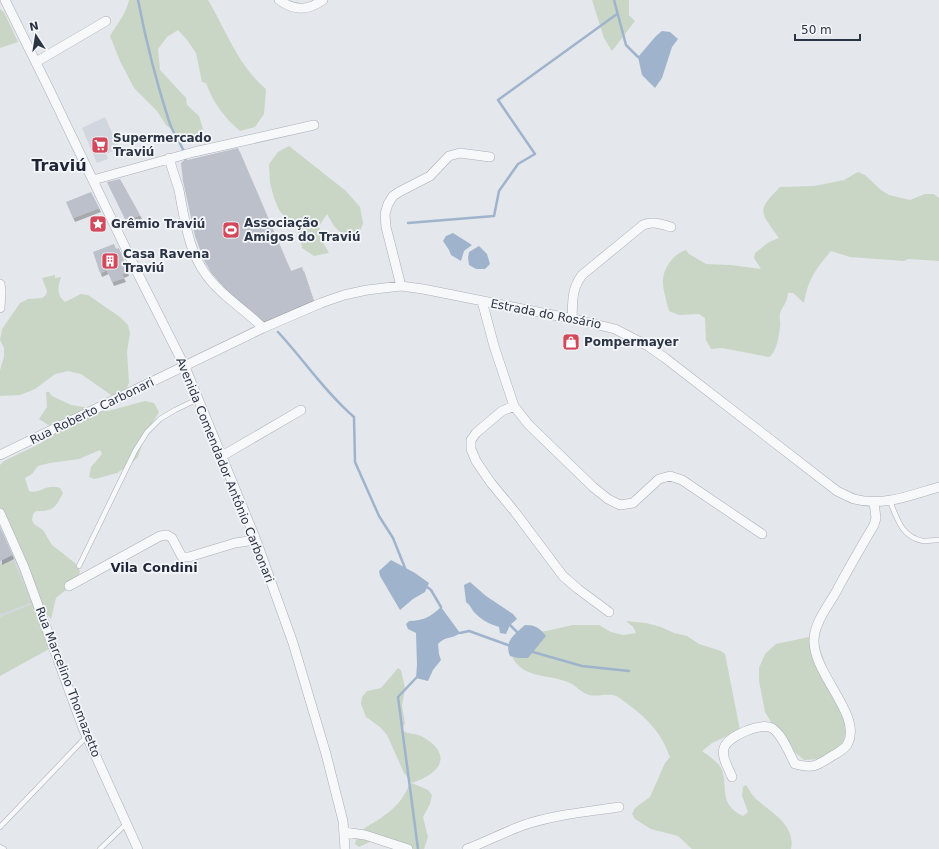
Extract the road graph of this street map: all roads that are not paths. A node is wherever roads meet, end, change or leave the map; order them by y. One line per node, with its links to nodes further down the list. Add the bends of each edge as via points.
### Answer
1 (279, 0): 2 (street, via 289,7 300,9 316,5)
2 (323, 0)
3 (4, 3): 5 (street, Avenida Comendador Antônio Carbonari)
4 (106, 21): 5 (street)
5 (36, 62): 9 (street, Avenida Comendador Antônio Carbonari)
6 (314, 125): 8 (street)
7 (490, 157): 12 (street, via 460,153 449,156 430,176 399,192 390,200 385,214 386,227)
8 (169, 158): 9 (street); 16 (street, via 187,232 201,268 211,282)
9 (93, 180): 17 (street, Avenida Comendador Antônio Carbonari)
10 (671, 227): 15 (street, via 656,223 643,225 582,275 573,292)
11 (0, 284): 14 (street)
12 (401, 286): 13 (street, Estrada do Rosário); 16 (street, Estrada do Rosário, via 344,294)
13 (482, 301): 15 (street, Estrada do Rosário); 19 (street)
14 (0, 308)
15 (572, 318): 25 (street, Estrada do Rosário, via 615,329 648,346 838,491 854,499)
16 (263, 328): 17 (street, Estrada do Rosário)
17 (185, 367): 18 (street, Avenida Comendador Antônio Carbonari); 21 (street, Rua Roberto Carbonari)
18 (198, 399): 22 (street, Avenida Comendador Antônio Carbonari); 30 (lane, via 160,419 147,432 135,451)
19 (514, 406): 27 (street, via 544,440 593,487 614,502 620,505 633,503 659,479 670,476 682,480); 32 (street, via 502,411 471,440 471,449 476,461 563,576)
20 (301, 410): 22 (street)
21 (0, 455)
22 (222, 456): 28 (street, Avenida Comendador Antônio Carbonari)
23 (939, 487): 24 (street, Estrada do Rosário)
24 (890, 501): 25 (street, Estrada do Rosário); 29 (lane, via 899,524 908,534 923,541)
25 (874, 502): 34 (street, via 874,525 820,620 814,638 821,668 850,724 848,744 820,764 807,767 795,764 778,733 770,727 760,726 742,732 724,747 723,754)
26 (0, 513): 33 (street, Rua Marcelino Thomazetto, via 24,567)
27 (762, 534)
28 (256, 540): 31 (street, via 182,557 172,538 167,535 160,536); 38 (street, Avenida Comendador Antônio Carbonari, via 293,643 326,754)
29 (939, 540)
30 (79, 566)
31 (69, 586)
32 (609, 612)
33 (87, 736): 36 (street, Rua Marcelino Thomazetto); 37 (lane)
34 (732, 777)
35 (619, 807): 45 (street, via 561,816 521,826)
36 (127, 823): 41 (lane); 42 (street, Rua Marcelino Thomazetto)
37 (0, 827)
38 (344, 832): 43 (street, Avenida Comendador Antônio Carbonari); 44 (street, via 364,835)
39 (0, 847): 40 (lane)
40 (4, 849)
41 (100, 849)
42 (138, 849)
43 (345, 849)
44 (408, 849)
45 (467, 849)

